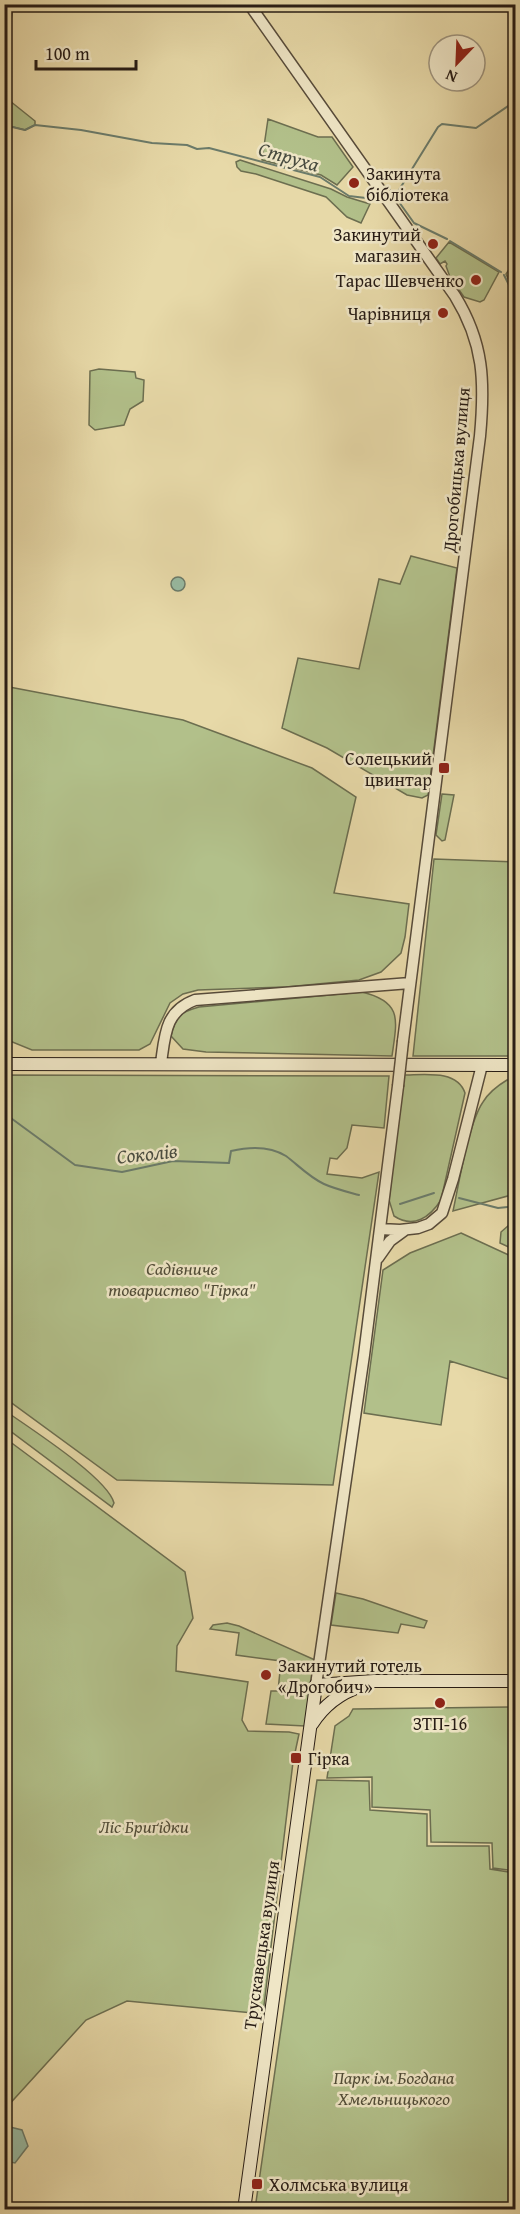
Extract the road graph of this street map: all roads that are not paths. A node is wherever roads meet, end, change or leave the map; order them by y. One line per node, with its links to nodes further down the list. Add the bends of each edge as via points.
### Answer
1 (249, 4): 2 (street, Дрогобицька вулиця, via 465,312 475,335 482,416)
2 (410, 983): 3 (street, via 195,1000 182,1005 171,1017); 7 (street, Дрогобицька вулиця, bridge)
3 (161, 1063): 4 (main road); 5 (main road)
4 (4, 1064)
5 (482, 1065): 6 (main road); 9 (street, via 442,1213 429,1224)
6 (516, 1065)
7 (398, 1086): 8 (street, Трускавецька вулиця)
8 (380, 1229): 9 (street); 10 (street, Трускавецька вулиця)
9 (405, 1230): 10 (street, via 390,1241)
10 (375, 1267): 13 (street, Трускавецька вулиця)
11 (516, 1681): 12 (main road)
12 (374, 1682): 13 (main road); 14 (main road, via 332,1701)
13 (316, 1685): 14 (main road, Трускавецька вулиця)
14 (309, 1730): 15 (main road, Трускавецька вулиця)
15 (244, 2210)

